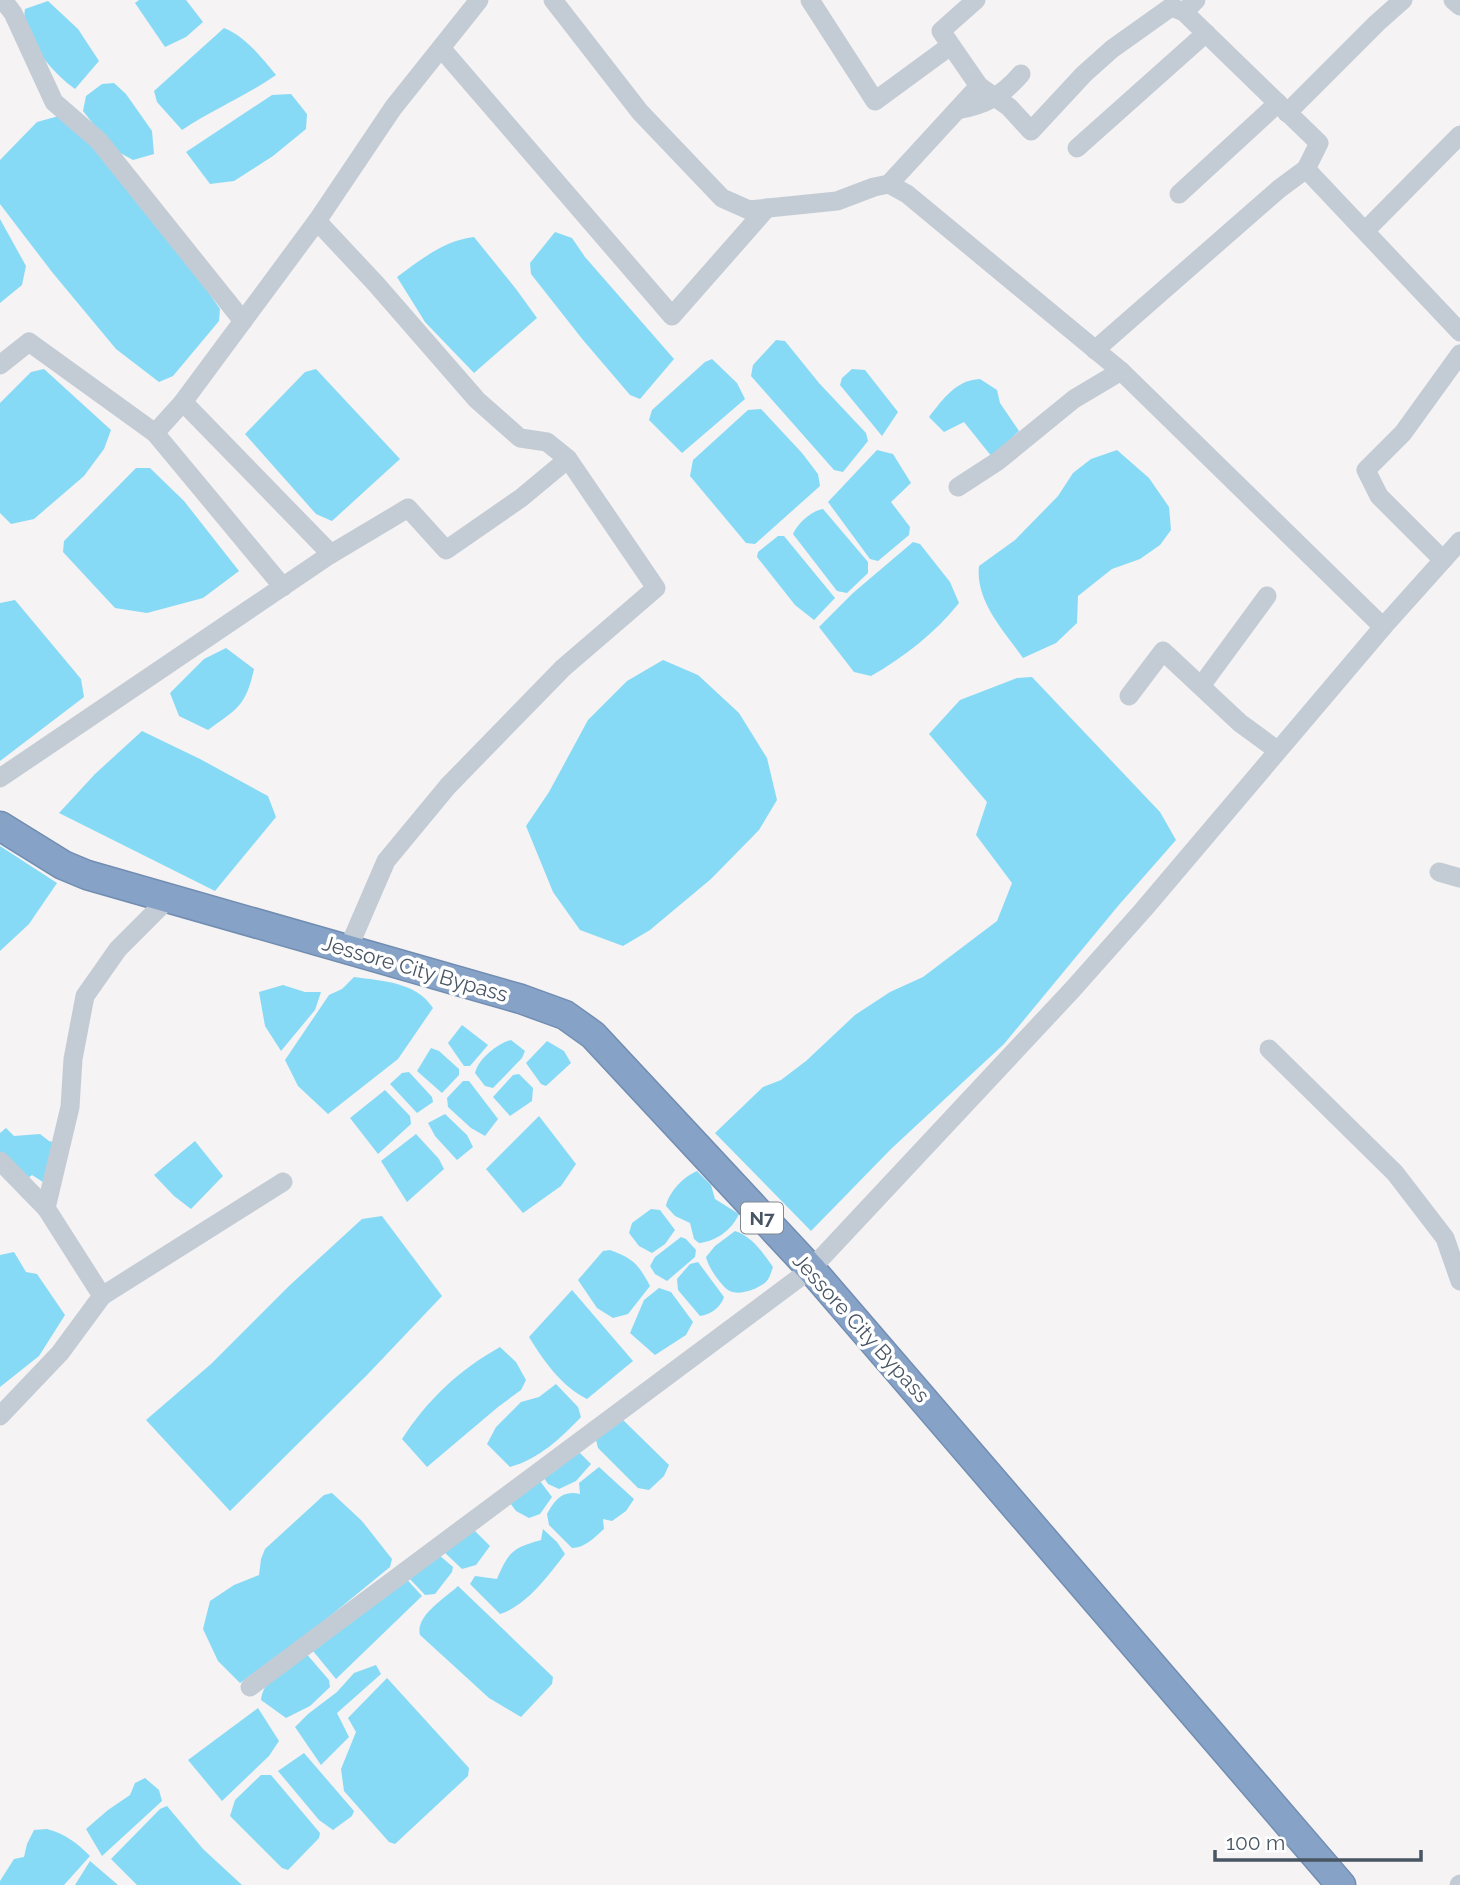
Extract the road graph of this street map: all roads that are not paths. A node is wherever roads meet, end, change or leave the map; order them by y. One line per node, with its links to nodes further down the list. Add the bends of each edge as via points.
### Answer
1 (3, 0): 25 (street, via 54,102 99,141)
2 (479, 0): 12 (street)
3 (553, 0): 22 (street, via 640,112 722,198 749,210)
4 (810, 0): 11 (street, via 875,101)
5 (976, 0): 11 (street, via 941,31)
6 (1403, 0): 15 (street)
7 (1452, 0): 9 (street)
8 (1190, 6): 10 (street); 14 (street, via 1171,7 1112,49 1031,131 1009,107)
9 (1460, 6)
10 (1206, 33): 15 (street); 18 (street)
11 (950, 46): 14 (street)
12 (441, 48): 22 (street, via 673,316); 23 (street, via 393,108)
13 (1021, 74): 16 (street, via 1009,89 979,106)
14 (979, 86): 16 (street)
15 (1282, 108): 19 (street, via 1319,143); 21 (street)
16 (957, 110): 20 (street)
17 (1460, 135): 24 (street)
18 (1077, 148)
19 (1306, 169): 24 (street); 27 (street)
20 (889, 184): 22 (street, via 837,201); 27 (street, via 907,194)
21 (1179, 194)
22 (767, 208)
23 (317, 221): 25 (street); 33 (street, via 477,400 520,438 547,442)
24 (1364, 231): 26 (street)
25 (243, 321): 31 (street)
26 (1460, 332)
27 (1095, 350): 30 (street)
28 (1460, 354): 37 (street, via 1403,433 1366,470 1379,496)
29 (0, 365): 32 (street, via 29,342)
30 (1121, 371): 34 (street, via 1074,399); 40 (street)
31 (183, 402): 32 (street); 36 (street)
32 (155, 433): 38 (street)
33 (568, 459): 36 (street, via 446,550 408,508); 49 (street, via 656,587 562,668 448,786 386,861)
34 (958, 487)
35 (1460, 541): 37 (street)
36 (331, 554): 38 (street)
37 (1443, 560): 40 (street)
38 (283, 587): 44 (street)
39 (1266, 596): 41 (street)
40 (1383, 627): 43 (street)
41 (1201, 687): 42 (street, via 1163,651); 43 (street)
42 (1129, 696)
43 (1277, 750): 54 (street, via 1072,990)
44 (0, 778)
45 (0, 826): 48 (highway, Jessore City Bypass / N7, via 75,870)
46 (1439, 872): 47 (street)
47 (1460, 878)
48 (169, 898): 49 (highway, Jessore City Bypass / N7); 53 (street, via 118,949 85,996 73,1059 71,1107)
49 (348, 949): 54 (highway, Jessore City Bypass / N7, via 565,1015 593,1035 637,1080)
50 (1269, 1049): 55 (street, via 1395,1173 1445,1238)
51 (0, 1161): 53 (street)
52 (282, 1182): 56 (street)
53 (46, 1208): 56 (street)
54 (811, 1269): 58 (street); 59 (highway, Jessore City Bypass / N7)
55 (1460, 1281)
56 (102, 1296): 57 (street, via 60,1353)
57 (0, 1416)
58 (250, 1687)
59 (1340, 1885)

